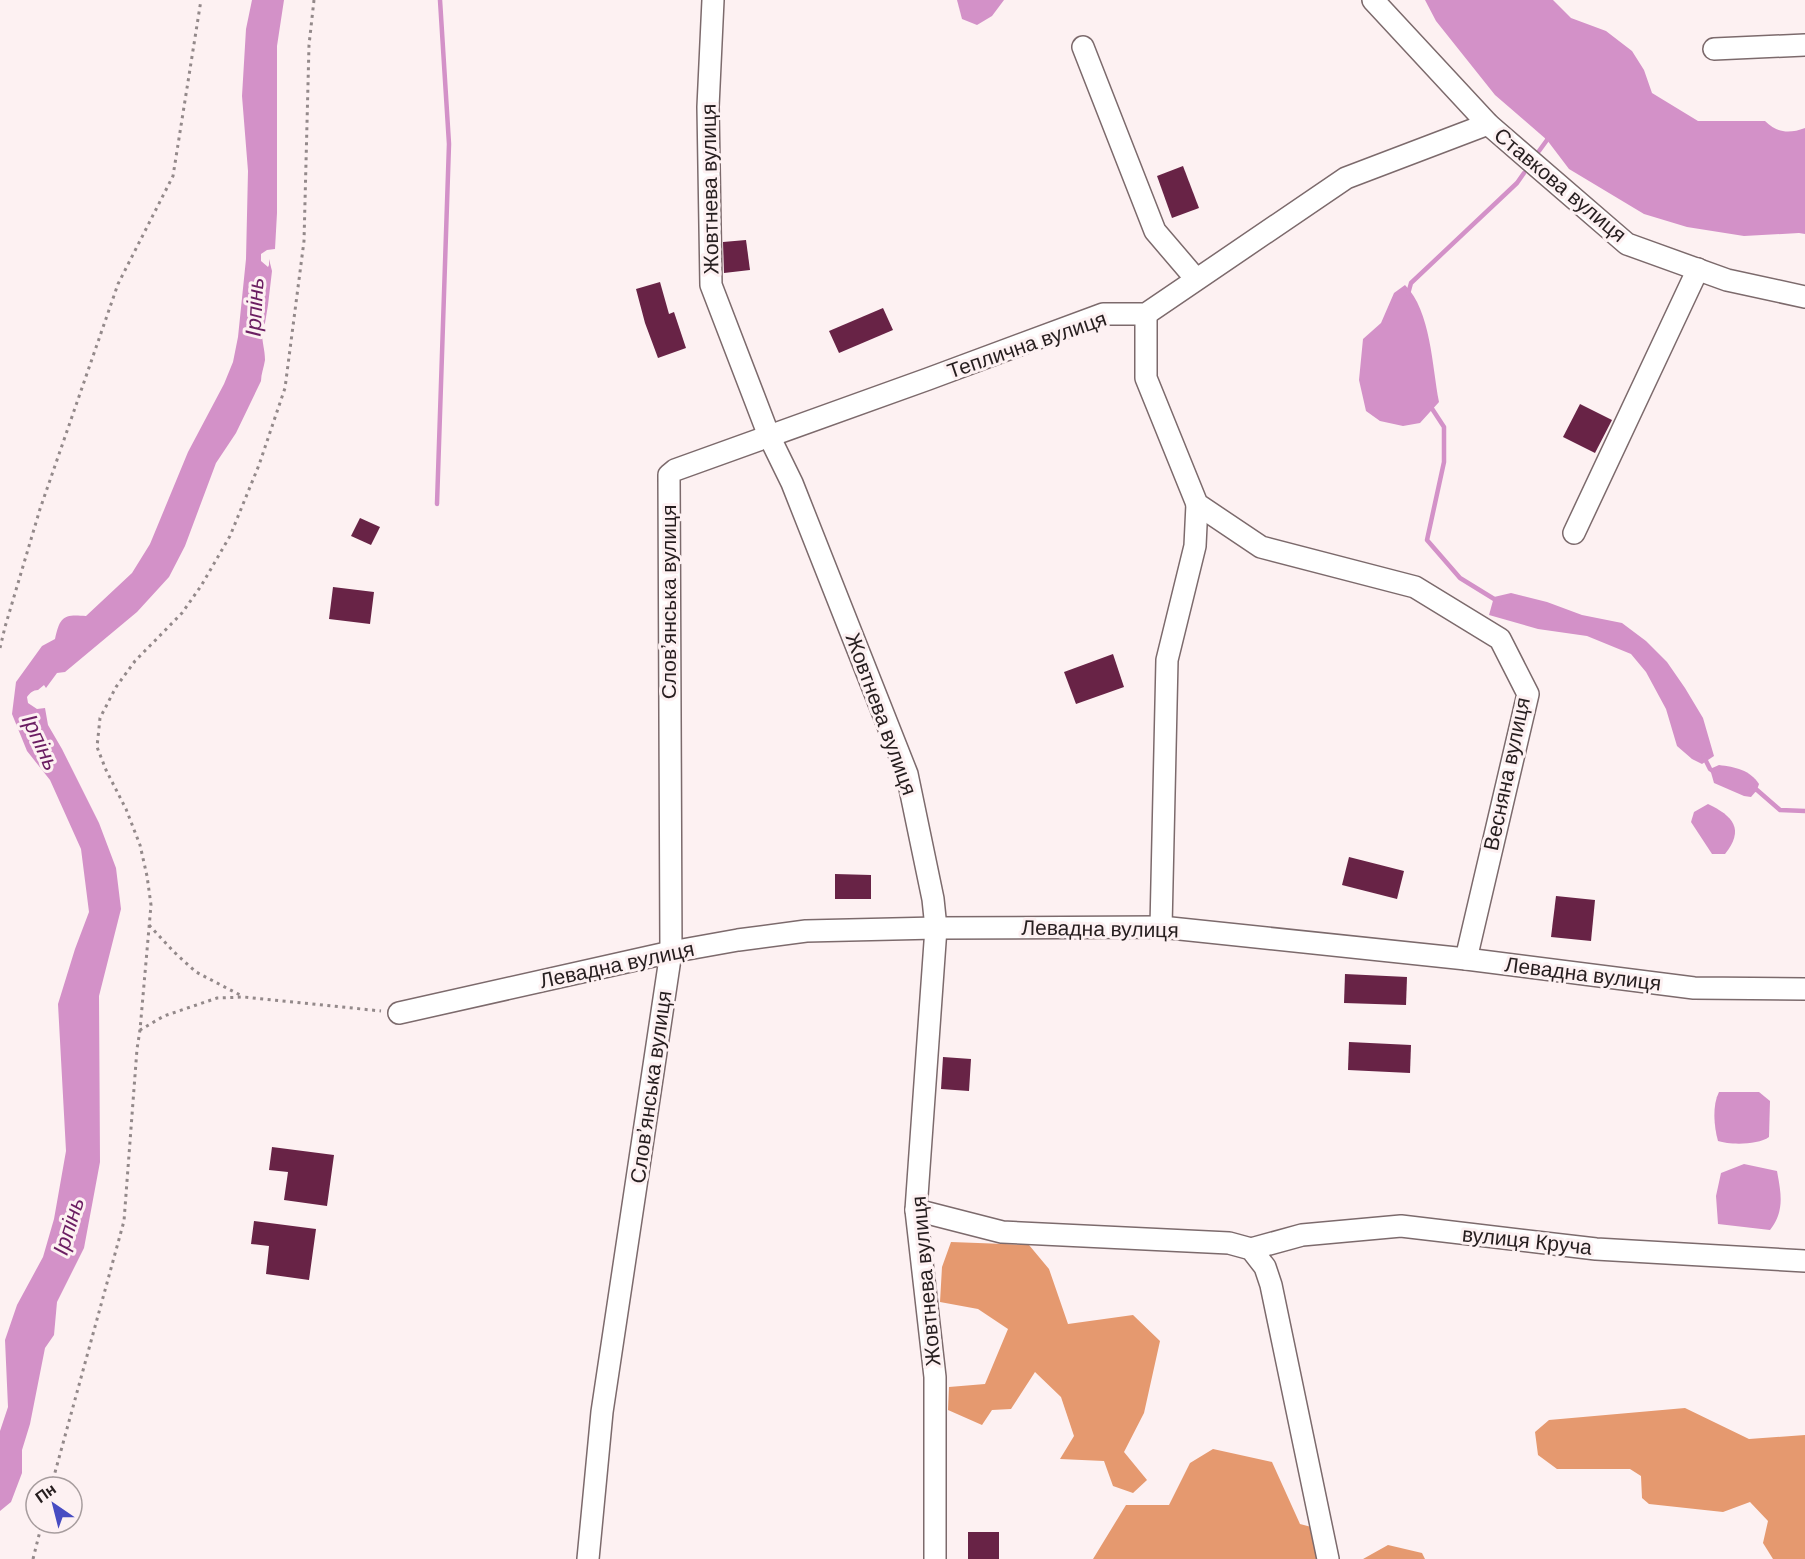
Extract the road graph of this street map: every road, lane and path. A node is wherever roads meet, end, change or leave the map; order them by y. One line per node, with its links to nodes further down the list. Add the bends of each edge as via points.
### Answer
1 (201, 0): 17 (path, via 173,176 118,284 40,509)
2 (314, 0): 18 (path, via 309,45 304,241 285,388 230,536 182,613 135,661 100,718 98,747 126,809 145,866 151,905)
3 (712, 0): 13 (street, Жовтнева вулиця, via 708,107 711,285)
4 (1373, 0): 8 (street, Ставкова вулиця)
5 (1805, 45): 7 (street)
6 (1083, 47): 10 (street, via 1155,231)
7 (1714, 49)
8 (1488, 124): 9 (street, Ставкова вулиця, via 1627,244); 10 (street, via 1346,178)
9 (1698, 269): 11 (street, Ставкова вулиця, via 1727,280); 16 (street)
10 (1196, 279): 12 (street)
11 (1805, 297)
12 (1146, 314): 13 (street, Теплична вулиця, via 1103,314); 15 (street, via 1146,378)
13 (769, 436): 14 (street, Теплична вулиця); 20 (street, Жовтнева вулиця, via 792,483 907,774)
14 (675, 470): 21 (street, Словʼянська вулиця, via 668,483)
15 (1197, 504): 19 (street, via 1195,546 1167,660); 22 (street, Весняна вулиця, via 1261,547 1415,587 1500,639 1528,693)
16 (1574, 533)
17 (0, 648)
18 (149, 925): 24 (path, via 196,972); 26 (path)
19 (1161, 927): 20 (street, Левадна вулиця); 22 (street, Левадна вулиця)
20 (936, 928): 21 (street, Левадна вулиця, via 806,931); 27 (street, Жовтнева вулиця)
21 (671, 952): 25 (street, Левадна вулиця); 33 (street, Словʼянська вулиця, via 602,1412)
22 (1466, 959): 23 (street, Левадна вулиця, via 1694,988)
23 (1805, 989)
24 (244, 997): 25 (path); 26 (path, via 217,998 164,1016)
25 (399, 1013)
26 (140, 1030): 30 (path, via 124,1221)
27 (916, 1210): 28 (street, вулиця Круча, via 1002,1232 1229,1243); 34 (street, Жовтнева вулиця, via 935,1377)
28 (1251, 1249): 29 (street, вулиця Круча, via 1302,1234 1401,1226 1596,1249); 35 (street, via 1265,1267 1271,1285)
29 (1805, 1262)
30 (54, 1475)
31 (39, 1535): 32 (path)
32 (33, 1559)
33 (588, 1559)
34 (935, 1559)
35 (1328, 1559)

